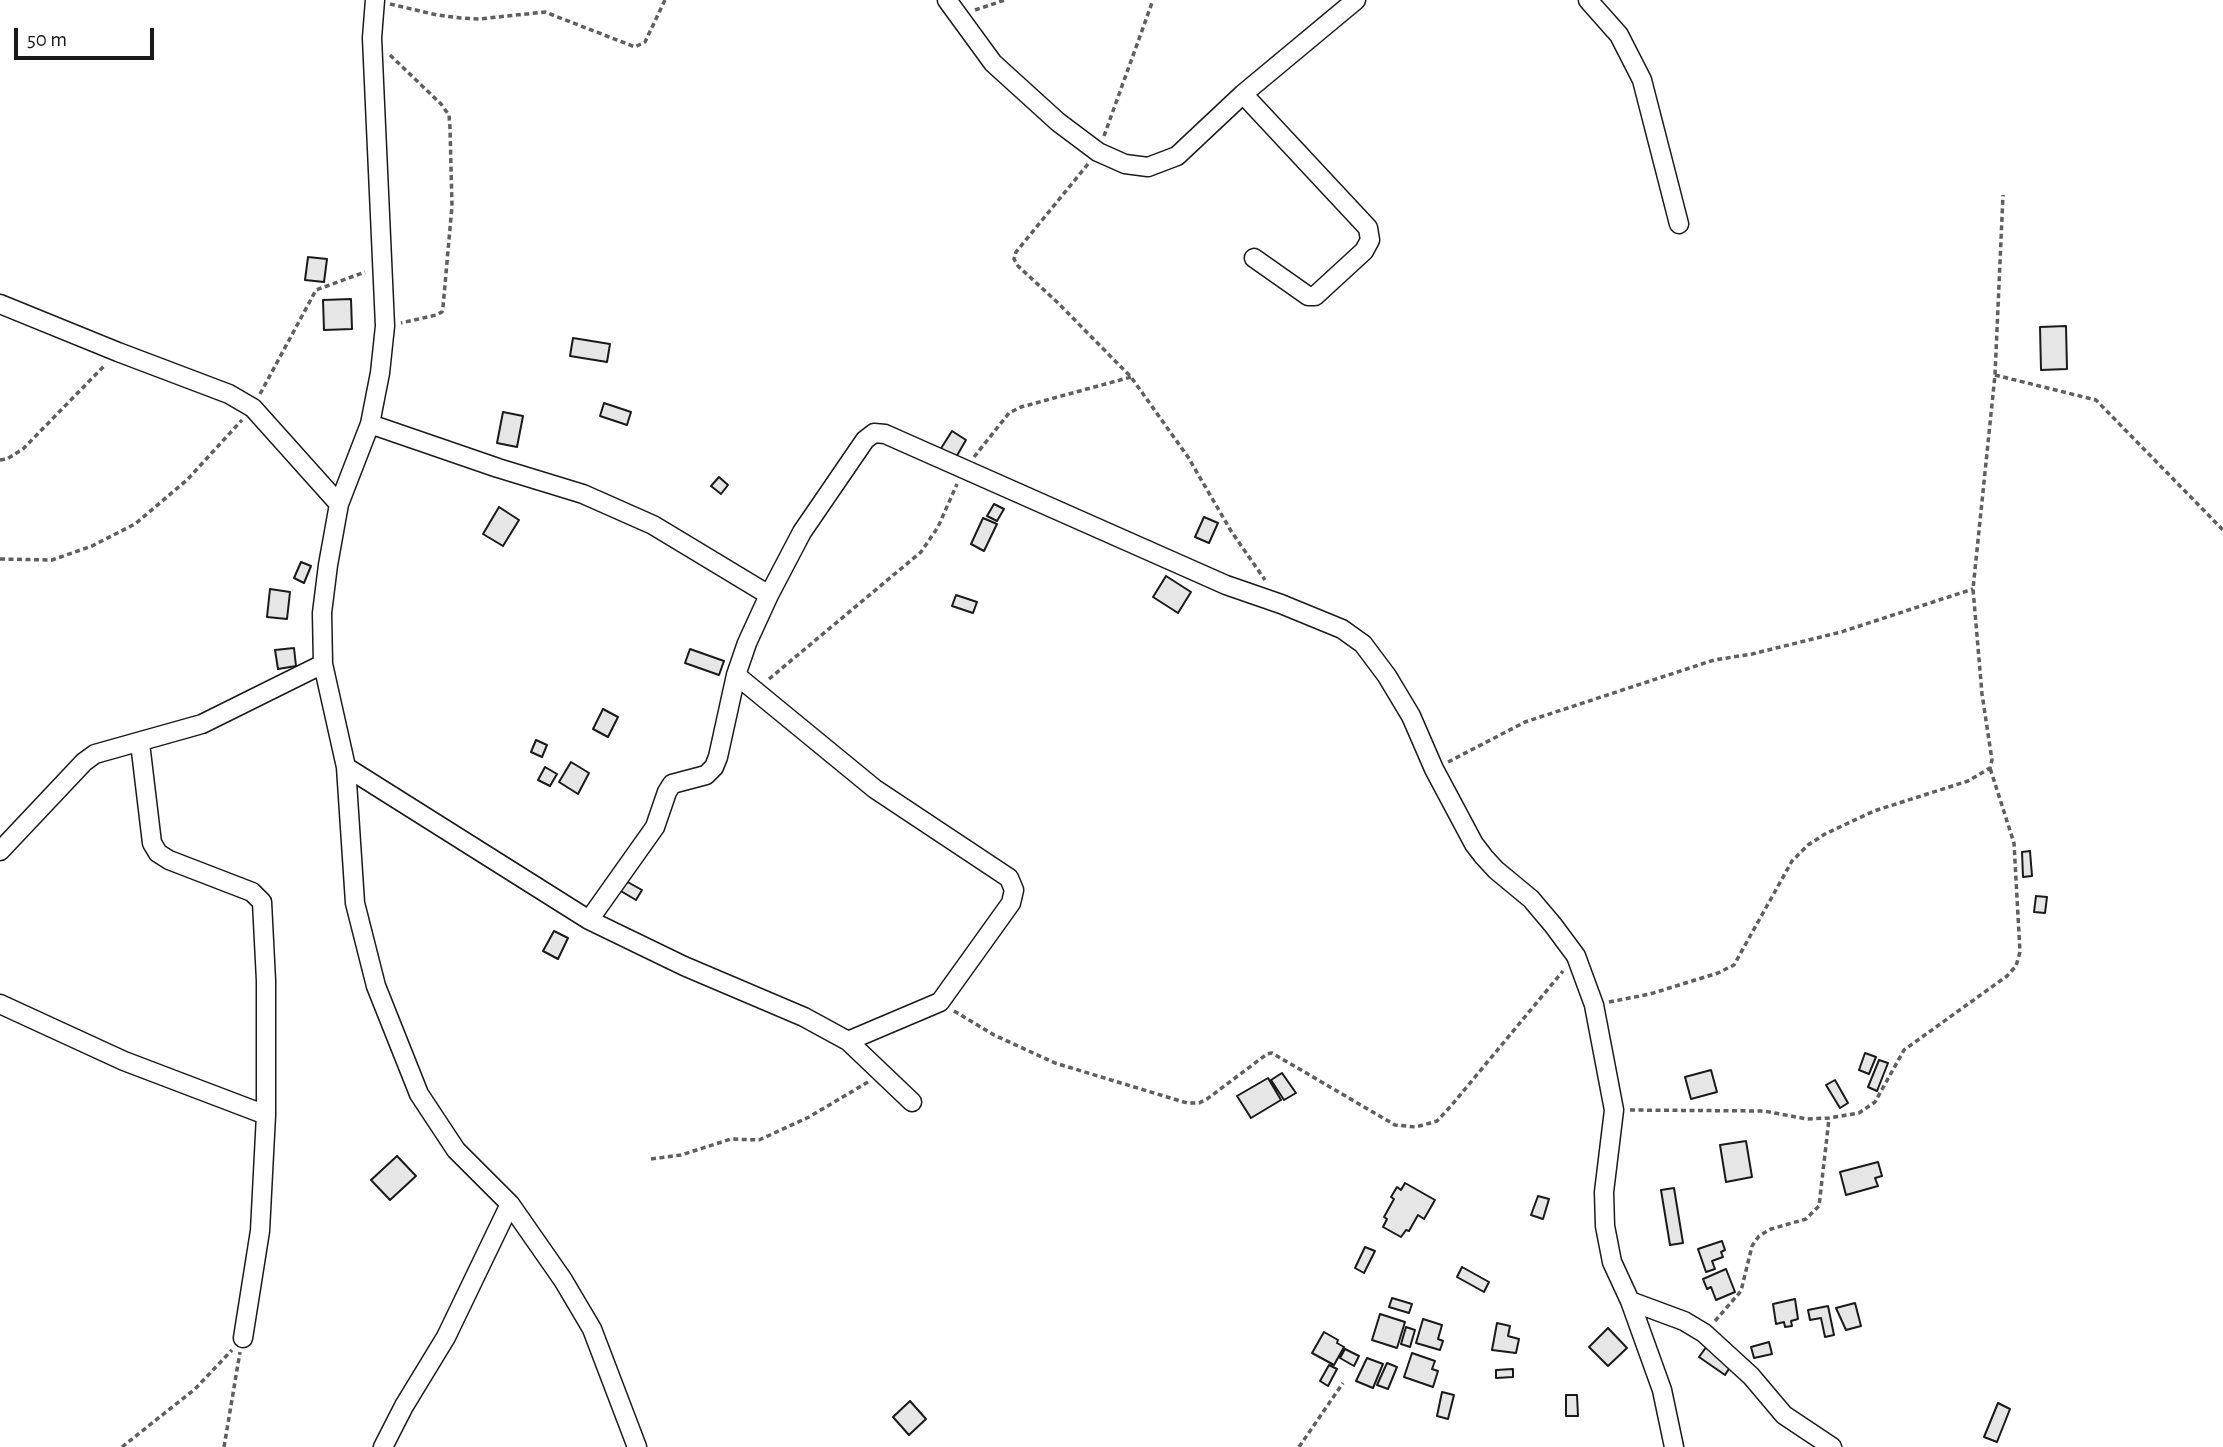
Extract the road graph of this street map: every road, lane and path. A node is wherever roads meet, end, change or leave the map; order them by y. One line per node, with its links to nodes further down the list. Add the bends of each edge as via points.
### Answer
1 (374, 0): 2 (path, via 461,18 545,12 635,47 645,42); 9 (street)
2 (665, 0)
3 (947, 0): 8 (street)
4 (1005, 0): 8 (path)
5 (1153, 0): 11 (path)
6 (1356, 0): 10 (street)
7 (1588, 0): 13 (street, via 1619,35 1642,80)
8 (960, 15): 11 (street, via 993,63)
9 (372, 38): 15 (street); 17 (path, via 441,104 449,115 450,128 452,206 442,312)
10 (1243, 94): 11 (street, via 1177,156 1148,167 1125,164); 14 (street, via 1368,228 1370,240 1315,296 1308,296)
11 (1098, 152): 20 (path, via 1014,259)
12 (2003, 195): 19 (path)
13 (1679, 224)
14 (1254, 258)
15 (383, 265): 17 (street); 21 (path, via 316,290)
16 (0, 304): 18 (street)
17 (385, 326): 22 (street)
18 (118, 352): 21 (street, via 229,394); 23 (path, via 23,449)
19 (1995, 375): 26 (path, via 2096,400); 28 (path)
20 (1131, 377): 24 (path, via 1009,413); 30 (path)
21 (253, 408): 25 (street); 27 (path, via 187,480 135,524 92,547 52,560)
22 (370, 424): 25 (street); 29 (street, via 583,494 653,525)
23 (0, 460)
24 (964, 470): 29 (street, via 886,434 874,433 802,532); 30 (street, via 1226,586); 33 (path, via 921,552)
25 (339, 504): 31 (street, via 322,613)
26 (2223, 530)
27 (0, 559)
28 (1973, 589): 36 (path); 37 (path, via 1841,632 1714,660 1525,722)
29 (769, 595): 32 (street)
30 (1281, 604): 37 (street, via 1342,629 1363,644 1411,716)
31 (323, 664): 34 (street, via 202,724); 35 (street)
32 (736, 675): 33 (street); 39 (street, via 714,767 706,775 672,784 655,827)
33 (754, 692): 41 (street, via 875,789 1009,878 1014,890 1012,903)
34 (140, 743): 38 (street, via 94,754); 48 (street, via 152,843 158,853 252,892 262,902)
35 (346, 767): 39 (street); 51 (street, via 355,903 376,986 419,1094 456,1150)
36 (1990, 768): 43 (path, via 1968,781 1874,811 1808,845 1792,861 1734,965 1650,994); 49 (path, via 2014,843 2020,952 2016,966 1904,1049 1875,1102 1859,1113)
37 (1434, 769): 40 (street, via 1484,857 1531,899)
38 (0, 851)
39 (589, 919): 44 (street)
40 (1576, 956): 41 (path, via 1437,1121 1416,1127 1395,1125 1272,1053 1207,1099 1187,1103 1055,1063 994,1035); 43 (street)
41 (940, 1002): 44 (street)
42 (0, 1004): 48 (street, via 124,1061)
43 (1594, 1005): 47 (street)
44 (848, 1041): 45 (street)
45 (882, 1074): 46 (street); 50 (path, via 759,1140 731,1139)
46 (912, 1102)
47 (1614, 1110): 49 (path, via 1764,1111); 52 (street, via 1604,1192 1605,1226 1612,1262)
48 (265, 1115): 54 (street, via 260,1231)
49 (1829, 1118): 53 (path, via 1818,1206 1806,1219 1759,1236 1752,1246 1741,1291)
50 (652, 1159)
51 (510, 1204): 58 (street, via 446,1337); 59 (street, via 592,1329)
52 (1630, 1301): 53 (street); 61 (street, via 1662,1390)
53 (1704, 1332): 62 (street, via 1784,1415)
54 (243, 1338): 56 (path, via 195,1388); 57 (path)
55 (1343, 1383): 60 (path)
56 (122, 1447)
57 (224, 1447)
58 (383, 1447)
59 (637, 1447)
60 (1299, 1447)
61 (1674, 1447)
62 (1832, 1447)

